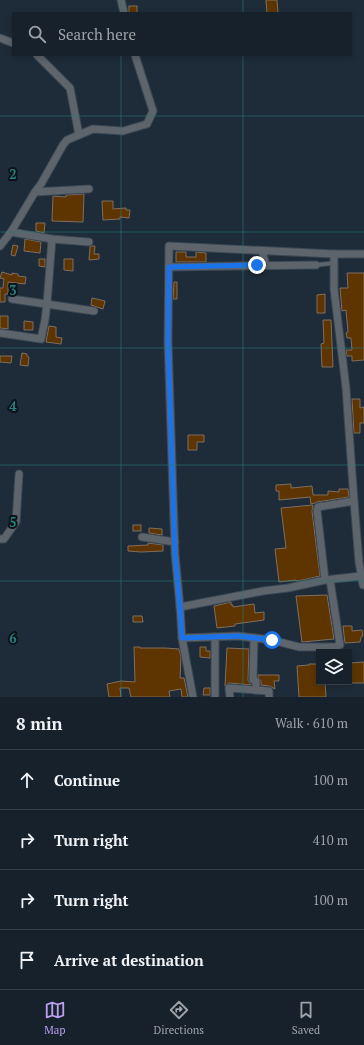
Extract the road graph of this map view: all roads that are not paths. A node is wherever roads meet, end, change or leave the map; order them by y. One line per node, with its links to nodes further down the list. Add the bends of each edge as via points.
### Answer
1 (121, 0): 2 (street)
2 (124, 12)
3 (0, 38): 4 (street)
4 (12, 43)
5 (38, 56): 7 (street, via 70,88)
6 (135, 56): 7 (street, via 153,111 147,124 123,131 93,129)
7 (79, 135): 9 (street, via 67,140 63,145)
8 (89, 189): 9 (street)
9 (35, 192): 10 (street)
10 (11, 232): 11 (street); 13 (street)
11 (52, 238): 12 (street); 22 (street)
12 (89, 242)
13 (0, 246)
14 (262, 251): 15 (street); 19 (street); 20 (street, via 169,246)
15 (334, 254): 16 (street); 17 (street)
16 (364, 254)
17 (334, 263): 18 (lane); 26 (street, via 334,289 346,388)
18 (316, 265): 19 (street)
19 (266, 266): 20 (street)
20 (169, 267): 29 (street, via 168,340)
21 (12, 299): 22 (street)
22 (47, 304): 23 (street); 24 (street, via 41,339)
23 (94, 312)
24 (0, 333)
25 (19, 474): 28 (street, via 16,522 4,539)
26 (354, 501): 30 (street); 31 (street, via 318,507)
27 (142, 537): 29 (street)
28 (0, 539)
29 (175, 542): 33 (street)
30 (361, 576): 31 (street); 32 (street)
31 (327, 580): 33 (street); 36 (street, via 340,645 334,648 299,647)
32 (364, 587)
33 (180, 607): 35 (street)
34 (215, 637): 35 (street); 36 (street); 39 (street)
35 (182, 638): 38 (street)
36 (254, 638): 37 (street, via 253,680 256,681)
37 (256, 690): 40 (street, via 229,688); 41 (street, via 268,691)
38 (193, 697)
39 (215, 697)
40 (230, 697)
41 (269, 697)

